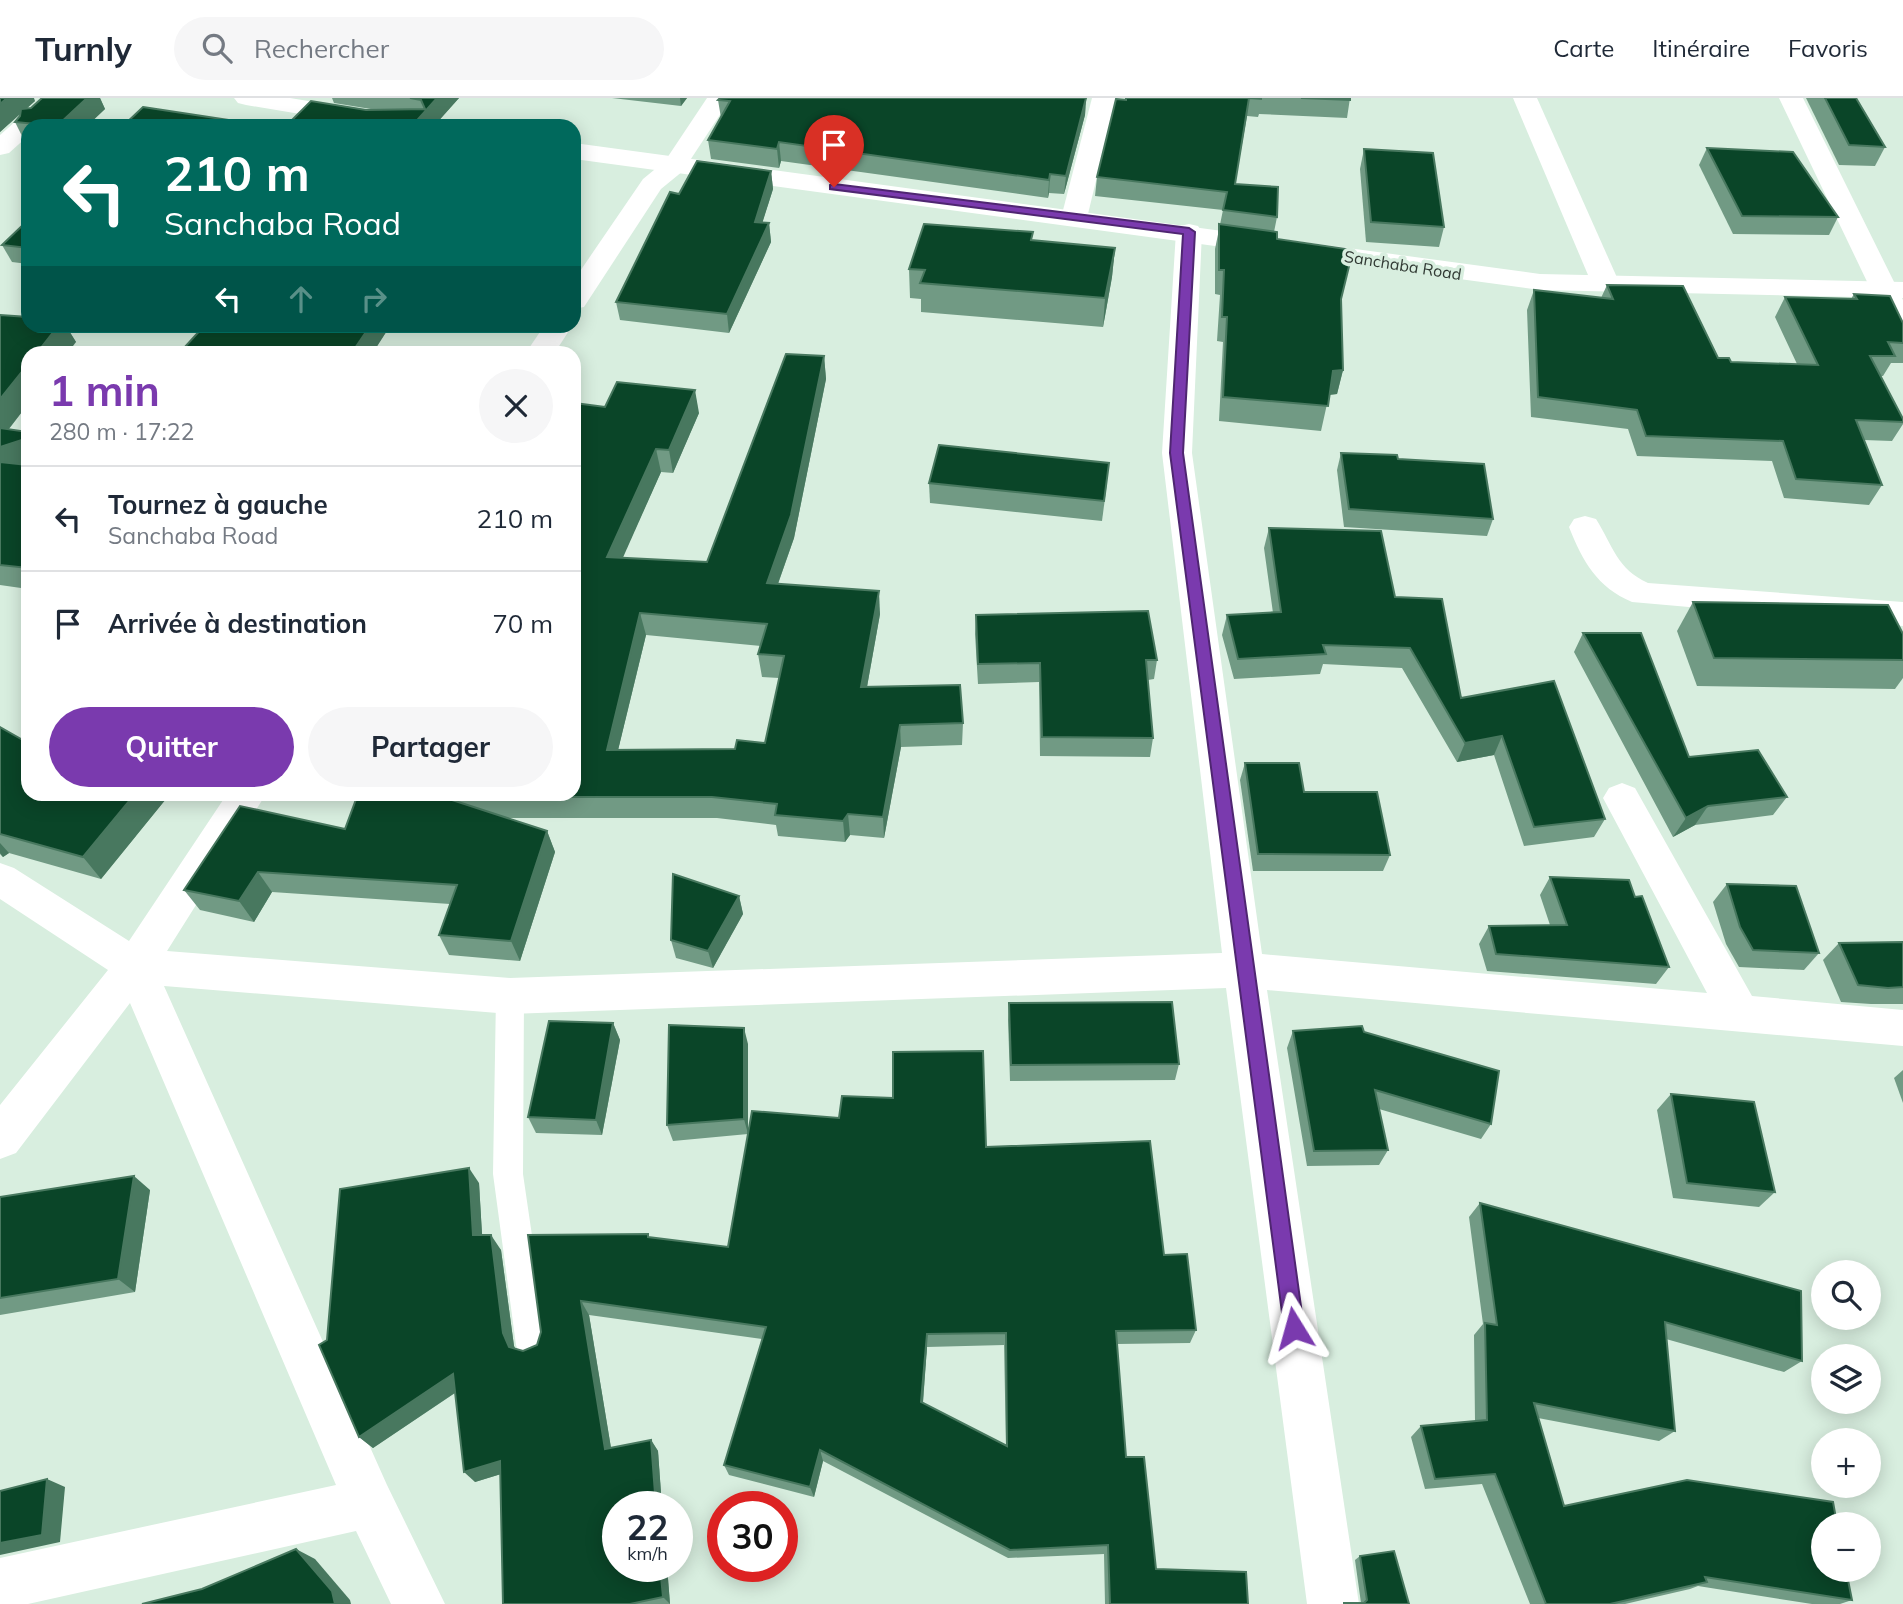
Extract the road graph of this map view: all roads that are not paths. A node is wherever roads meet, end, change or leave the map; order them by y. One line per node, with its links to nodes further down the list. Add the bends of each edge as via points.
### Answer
1 (56, 98): 8 (street)
2 (246, 98): 7 (street)
3 (719, 98): 13 (street)
4 (1104, 98): 14 (street)
5 (1525, 98): 16 (street)
6 (1791, 98): 18 (street)
7 (312, 103): 9 (street)
8 (32, 119)
9 (385, 119)
10 (21, 129): 11 (street)
11 (0, 148)
12 (581, 152): 13 (street, Sanchaba Road)
13 (674, 166): 14 (street, Sanchaba Road); 17 (street, via 652,184)
14 (1074, 218): 15 (street, Sanchaba Road)
15 (1189, 232): 16 (street, Sanchaba Road, via 1464,274 1540,282); 26 (street, via 1177,453)
16 (1605, 282): 18 (street, Sanchaba Road)
17 (581, 290)
18 (1894, 290): 19 (street)
19 (1903, 335)
20 (1585, 527): 21 (street, via 1598,561 1620,585 1644,593)
21 (1903, 614)
22 (1622, 799): 28 (street)
23 (243, 801): 25 (street)
24 (0, 879): 25 (street)
25 (135, 966): 27 (street); 30 (street); 32 (street)
26 (1244, 970): 27 (street); 28 (street); 35 (street)
27 (510, 996): 31 (lane, via 508,1174)
28 (1740, 1014): 29 (street)
29 (1903, 1028)
30 (0, 1139)
31 (532, 1345)
32 (369, 1503): 33 (street); 34 (street)
33 (0, 1584)
34 (419, 1604)
35 (1332, 1604)

